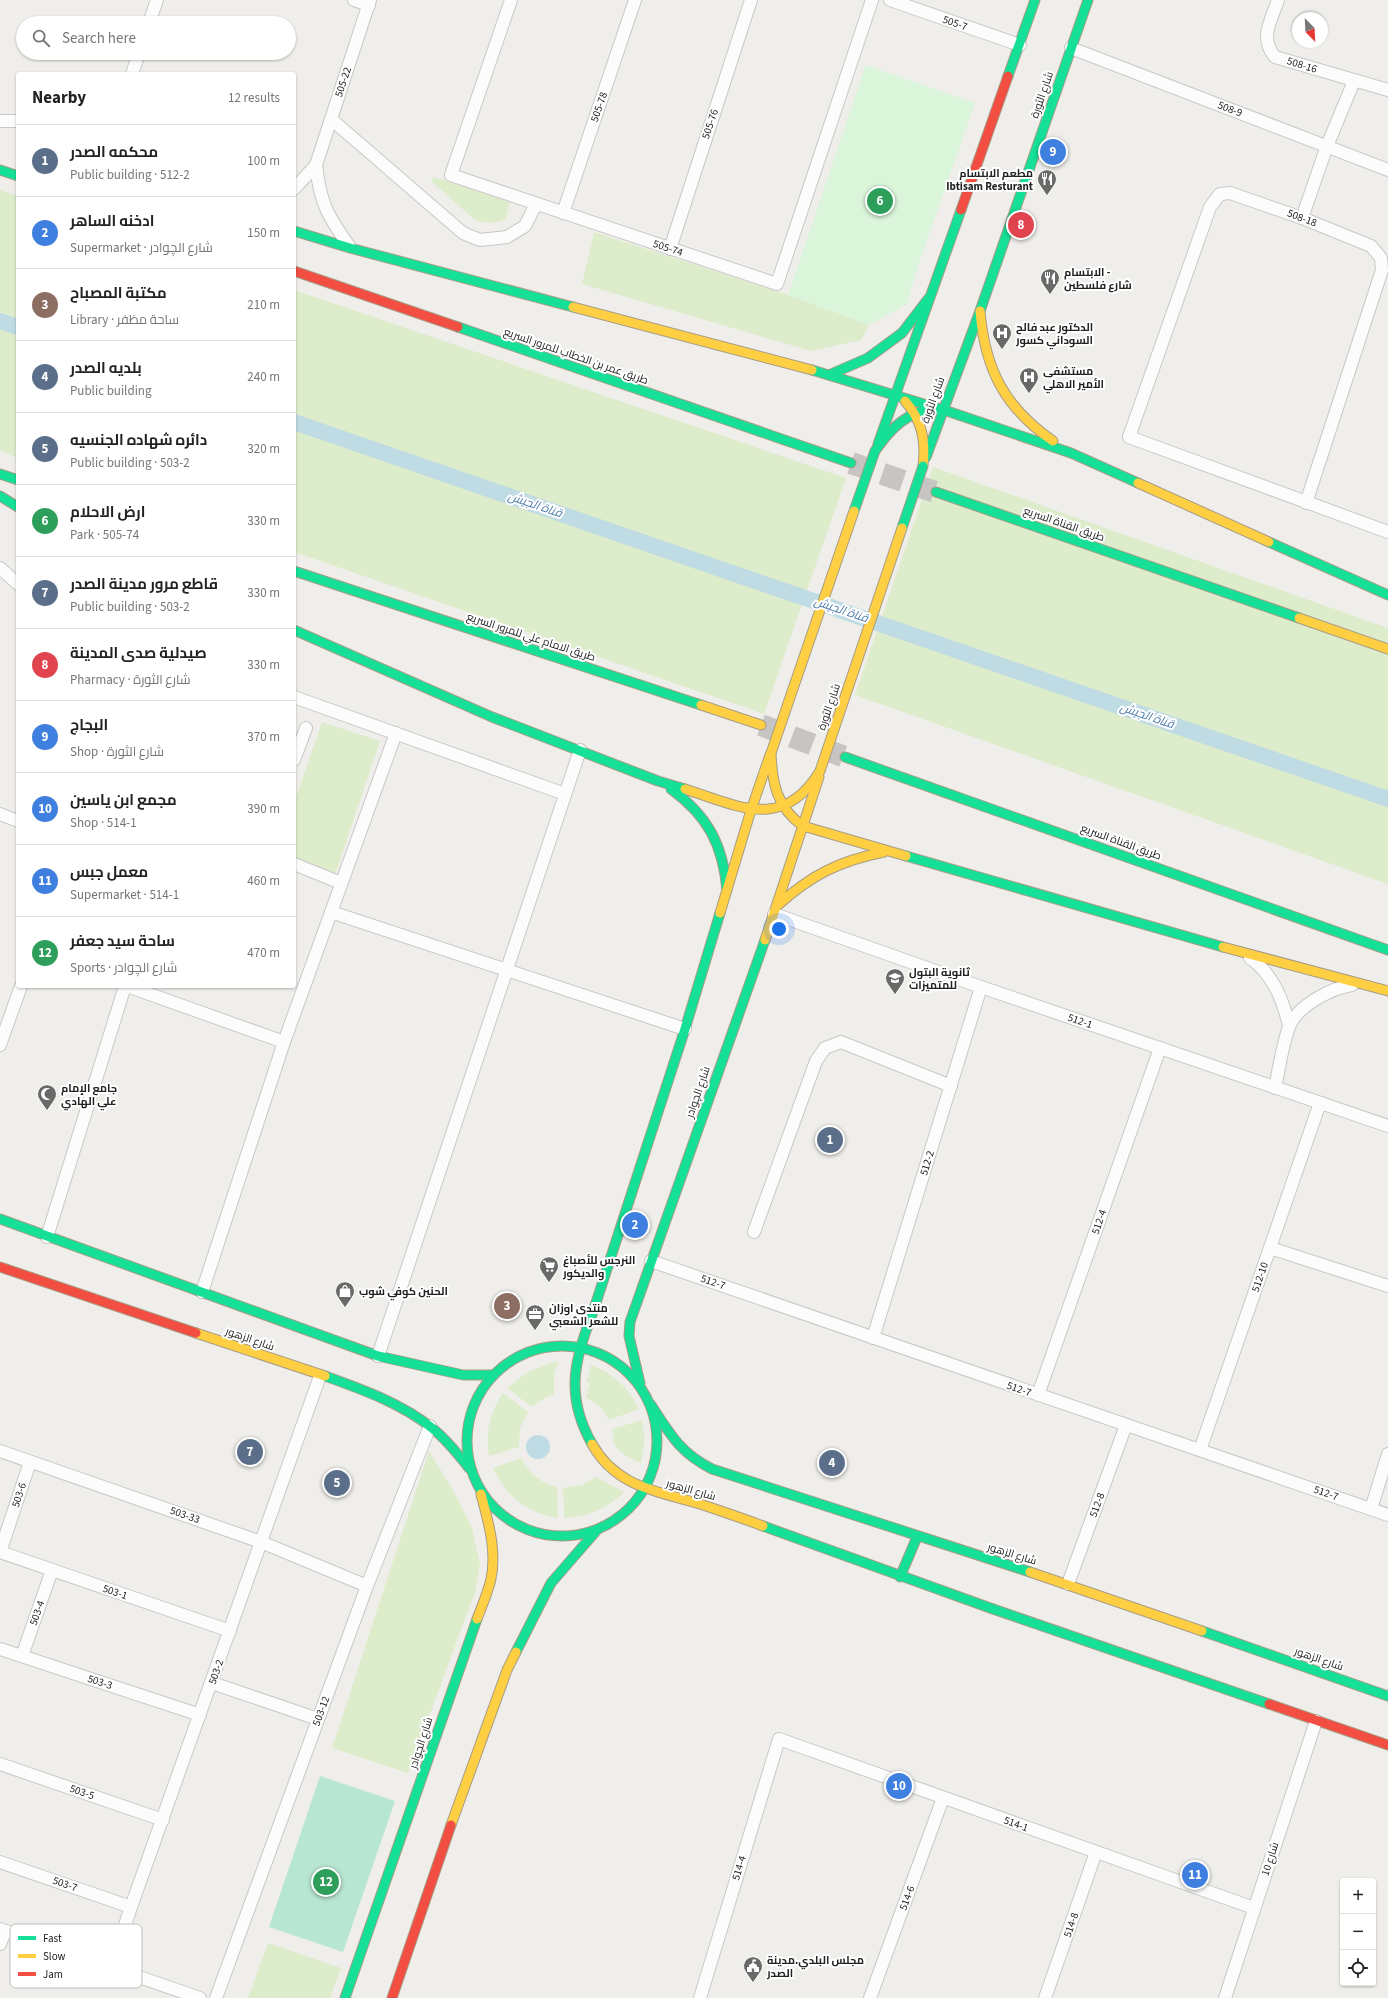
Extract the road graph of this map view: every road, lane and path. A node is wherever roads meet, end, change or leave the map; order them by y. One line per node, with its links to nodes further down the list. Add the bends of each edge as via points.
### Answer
1 (157, 0): 12 (street)
2 (354, 0): 11 (street)
3 (511, 0): 28 (street, 505-74, via 451,176)
4 (635, 0): 29 (street, 505-78)
5 (751, 0): 33 (street, 505-76)
6 (872, 0): 33 (street, 505-74, via 777,284)
7 (890, 0): 13 (street, 505-7)
8 (1035, 0): 13 (main road)
9 (1088, 0): 14 (main road, شارع الثورة)
10 (1278, 0): 17 (street, 508-16, via 1266,36 1268,48 1275,56)
11 (370, 3): 19 (street, 505-22)
12 (151, 16)
13 (1020, 45): 35 (main road)
14 (1071, 48): 22 (street, 508-9); 36 (main road, شارع الثورة)
15 (137, 60): 16 (street)
16 (133, 72)
17 (1354, 81): 18 (street, 508-16); 22 (street)
18 (1388, 90)
19 (331, 119): 23 (street, 505-22); 28 (street, via 463,233 480,240 506,237 524,226)
20 (0, 121): 21 (street)
21 (16, 121)
22 (1327, 146): 25 (street, 508-9); 30 (street)
23 (316, 165): 27 (street, 505-22); 32 (street, 505-22, via 323,204)
24 (0, 170): 26 (main road)
25 (1388, 170)
26 (16, 175)
27 (296, 187)
28 (536, 204): 29 (street, 505-74)
29 (563, 213): 33 (street, 505-74)
30 (1302, 218): 49 (street, 508-18, via 1371,246 1381,258 1382,270); 49 (street, 508-18, via 1230,193 1220,194 1210,207 1129,437)
31 (296, 232): 32 (main road)
32 (350, 248): 37 (main road)
33 (670, 248)
34 (296, 272): 43 (main road, طريق عمر بن الخطاب للمرور السريع)
35 (928, 300): 37 (main road, via 902,332 868,358); 38 (main road)
36 (980, 311): 39 (main road, شارع الثورة); 42 (main road, via 984,346 997,379 1008,397 1016,409 1041,434)
37 (829, 375): 38 (main road)
38 (895, 395): 39 (main road); 40 (main road, via 904,399); 41 (main road)
39 (942, 409): 40 (main road, via 924,409); 42 (main road); 44 (main road, شارع الثورة)
40 (914, 413): 41 (main road, via 886,435); 44 (main road, via 924,443)
41 (875, 451): 63 (main road, bridge)
42 (1071, 453): 55 (main road)
43 (851, 463)
44 (923, 466): 66 (main road, شارع الثورة, bridge)
45 (0, 474): 46 (main road)
46 (16, 479)
47 (936, 492): 57 (main road, طريق القناة السريع)
48 (0, 496): 50 (main road)
49 (1306, 503): 51 (street)
50 (16, 505)
51 (1388, 532)
52 (0, 568): 54 (street)
53 (296, 572): 59 (main road, طريق الامام علي للمرور السريع)
54 (16, 582)
55 (1388, 595)
56 (296, 631): 62 (main road, via 492,717)
57 (1388, 648)
58 (296, 698): 61 (street)
59 (760, 725)
60 (306, 728): 64 (street)
61 (396, 733): 68 (street); 77 (street)
62 (580, 750): 67 (main road); 68 (street)
63 (771, 753): 69 (main road, via 773,783); 70 (main road)
64 (296, 755)
65 (845, 757): 81 (main road, طريق القناة السريع)
66 (820, 772): 69 (main road, via 807,790); 71 (main road, شارع الثورة)
67 (658, 781): 70 (main road); 78 (main road, via 686,800 708,826 722,857)
68 (565, 794): 83 (street)
69 (783, 803): 70 (main road, via 765,811); 74 (main road, via 794,821)
70 (752, 810): 78 (main road)
71 (808, 810): 74 (main road, شارع الچوادر)
72 (0, 814): 73 (street)
73 (16, 820)
74 (803, 826): 75 (main road); 79 (main road, شارع الچوادر)
75 (889, 851): 79 (main road, via 857,856 828,868 800,884); 82 (main road)
76 (296, 865): 77 (street)
77 (341, 883): 80 (street)
78 (727, 890): 91 (main road)
79 (775, 910): 85 (street, 512-1); 103 (main road, شارع الچوادر)
80 (331, 912): 83 (street); 92 (street)
81 (1388, 950)
82 (1242, 952): 84 (main road); 90 (street, via 1265,971 1274,983)
83 (507, 970): 91 (street); 109 (street)
84 (1358, 983): 89 (main road); 90 (street, via 1319,997 1308,1005)
85 (982, 987): 94 (street, 512-1); 95 (street, 512-2)
86 (20, 988): 93 (street)
87 (125, 988): 101 (street)
88 (132, 988): 92 (street)
89 (1388, 991)
90 (1290, 1026): 96 (street)
91 (685, 1029): 108 (main road)
92 (284, 1042): 106 (street)
93 (0, 1045)
94 (1160, 1048): 96 (street, 512-1); 113 (street, 512-4)
95 (951, 1086): 100 (street, via 841,1042 825,1048 816,1061); 107 (street, 512-2)
96 (1275, 1088): 97 (street, 512-1)
97 (1320, 1103): 98 (street, 512-1); 102 (street, 512-10)
98 (1388, 1126)
99 (0, 1219): 101 (main road)
100 (754, 1232)
101 (47, 1237): 106 (main road)
102 (1270, 1248): 105 (street); 117 (street, 512-10)
103 (651, 1261): 107 (street, 512-7); 112 (main road, شارع الچوادر, via 630,1322 629,1336)
104 (0, 1267): 111 (main road, شارع الزهور)
105 (1388, 1286)
106 (202, 1292): 109 (main road)
107 (873, 1338): 113 (street, 512-7)
108 (580, 1346): 110 (main road, via 540,1348 518,1356); 112 (main road, via 603,1354 623,1366); 122 (main road, شارع الزهور, via 574,1389 584,1431 595,1450 609,1466 625,1480)
109 (378, 1356): 110 (main road, via 463,1374)
110 (492, 1375): 121 (main road, via 477,1395 469,1419 466,1445)
111 (320, 1376): 116 (main road, شارع الزهور, via 357,1387); 128 (street, 503-2)
112 (640, 1384): 114 (main road)
113 (1038, 1395): 115 (street, 512-7)
114 (651, 1405): 122 (main road, via 658,1434 656,1463); 127 (main road, شارع الزهور, via 678,1444 694,1460 712,1469)
115 (1126, 1425): 117 (street, 512-7); 132 (street, 512-8)
116 (430, 1426): 121 (main road, شارع الزهور, via 453,1447); 133 (street, 503-12)
117 (1200, 1450): 124 (street, 512-7)
118 (0, 1451): 120 (street, 503-33)
119 (1388, 1454): 124 (street)
120 (30, 1462): 128 (street, 503-33); 129 (street, 503-6)
121 (470, 1470): 123 (main road)
122 (644, 1490): 126 (main road, via 632,1507 616,1520); 131 (main road, شارع الزهور, via 680,1498 752,1522)
123 (481, 1492): 126 (main road, via 504,1517 532,1532 565,1536); 157 (main road, شارع الچوادر, via 492,1540 494,1560 491,1579)
124 (1371, 1509): 125 (street, 512-7)
125 (1388, 1515)
126 (597, 1530): 158 (main road, via 551,1583 507,1670)
127 (916, 1537): 131 (main road); 132 (main road, شارع الزهور)
128 (261, 1542): 133 (street, 503-33); 134 (street, 503-2)
129 (0, 1552): 130 (street, 503-1)
130 (52, 1570): 134 (street, 503-1); 136 (street, 503-4)
131 (900, 1577): 141 (main road, شارع الزهور)
132 (1068, 1584): 138 (main road, شارع الزهور)
133 (367, 1586): 140 (street, 503-12)
134 (230, 1632): 137 (street, 503-2)
135 (0, 1649): 136 (street, 503-3)
136 (22, 1656): 139 (street, 503-3)
137 (212, 1683): 139 (street, 503-2); 140 (street)
138 (1388, 1696)
139 (200, 1715): 146 (street, 503-2)
140 (318, 1719): 156 (street, 503-12)
141 (1316, 1721): 143 (main road, شارع الزهور); 150 (street, شارع 10)
142 (779, 1739): 145 (street, 514-1); 159 (street, 514-4)
143 (1388, 1746)
144 (0, 1764): 146 (street, 503-5)
145 (944, 1798): 147 (street, 514-1); 160 (street, 514-6)
146 (163, 1820): 149 (street, 503-2)
147 (1096, 1852): 150 (street, 514-1); 161 (street, 514-8)
148 (0, 1862): 149 (street, 503-7)
149 (131, 1907): 151 (street, 503-2)
150 (1254, 1908): 162 (street, شارع 10)
151 (125, 1924)
152 (2, 1930): 153 (street)
153 (0, 1944)
154 (142, 1978): 155 (street)
155 (200, 1998)
156 (216, 1998)
157 (345, 1998)
158 (392, 1998)
159 (700, 1998)
160 (870, 1998)
161 (1045, 1998)
162 (1225, 1998)

